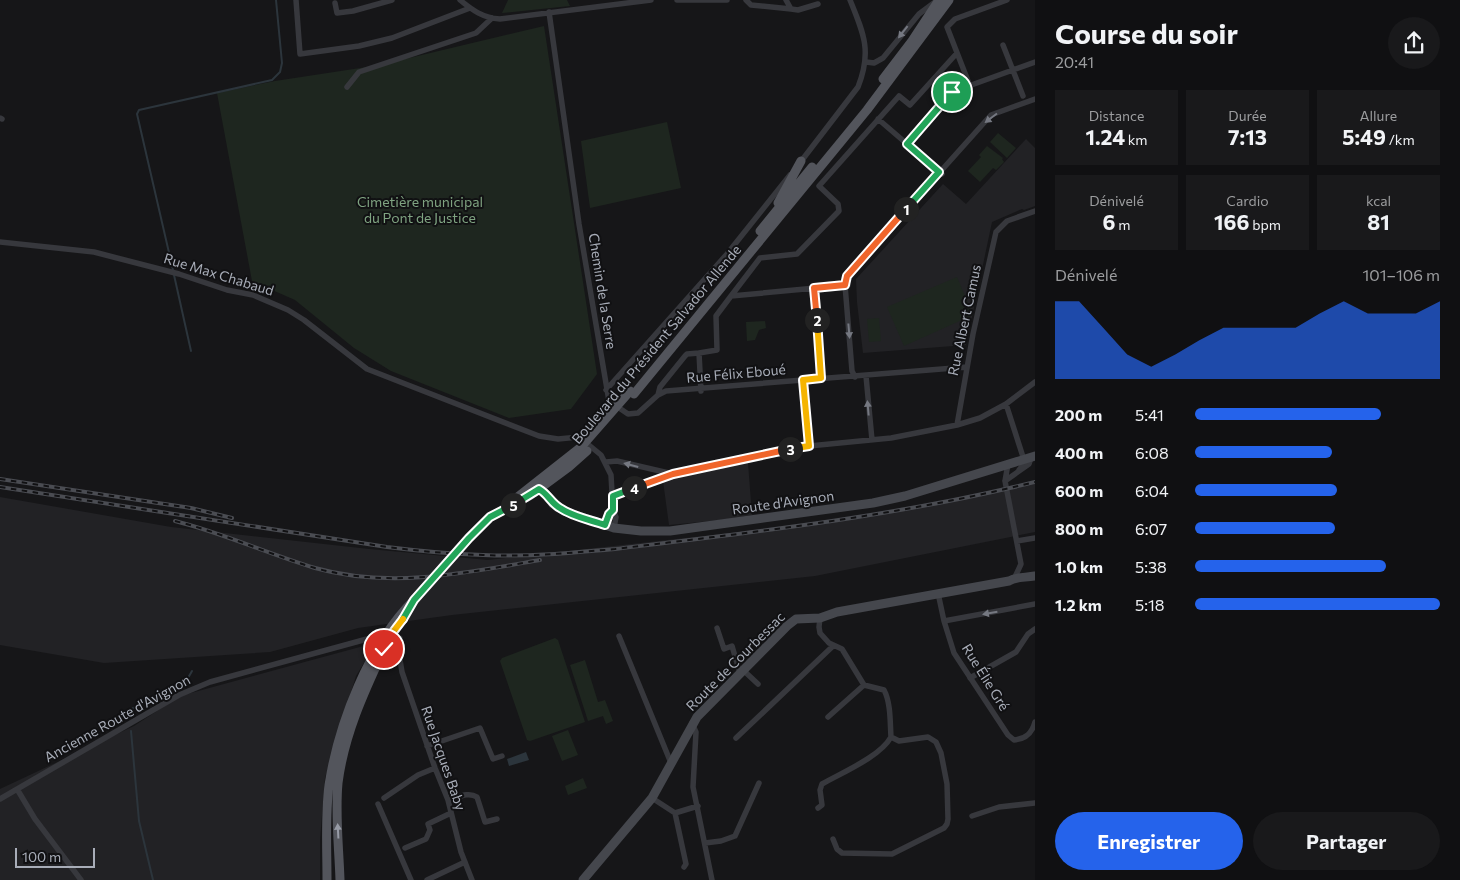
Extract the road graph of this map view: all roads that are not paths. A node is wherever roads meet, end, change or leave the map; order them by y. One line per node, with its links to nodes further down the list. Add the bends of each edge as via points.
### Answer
1 (296, 0): 16 (street, via 300,54 392,38)
2 (392, 0): 14 (street, via 337,13)
3 (460, 0): 16 (street)
4 (651, 0): 13 (street)
5 (677, 0): 6 (street)
6 (724, 0)
7 (746, 0): 17 (street, via 751,5)
8 (786, 0): 17 (street)
9 (850, 0): 22 (street, Chemin de la Serre, via 863,34)
10 (939, 0): 22 (street, one-way to 22, via 919,14 883,58); 34 (main road, Boulevard du Président Salvador Allende, via 868,100)
11 (949, 0): 48 (main road, Boulevard du Président Salvador Allende, via 867,110)
12 (1007, 0): 21 (street, via 955,19 947,27)
13 (633, 1): 18 (street)
14 (335, 3)
15 (818, 4): 17 (street)
16 (470, 8): 19 (street)
17 (790, 9)
18 (549, 12): 19 (street); 46 (street, Chemin de la Serre)
19 (492, 18): 26 (street, via 476,33 359,72)
20 (1002, 45): 24 (street)
21 (957, 53): 25 (street); 29 (street, via 910,105 899,96)
22 (866, 62): 31 (street, Chemin de la Serre, via 858,87)
23 (1035, 62): 24 (street)
24 (1013, 70): 25 (street); 27 (street)
25 (970, 86): 30 (street, via 952,92)
26 (348, 87)
27 (1023, 96)
28 (1035, 99): 32 (street, one-way to 32, via 992,115)
29 (878, 119): 30 (street); 38 (street, via 818,186 838,204 839,211 797,254 760,258)
30 (907, 144): 32 (street)
31 (801, 161): 34 (main road); 46 (street, Chemin de la Serre, via 727,254)
32 (940, 173): 36 (street, via 847,276)
33 (1035, 211): 40 (street, Rue Albert Camus, via 1004,223 996,232)
34 (769, 220): 48 (main road, Boulevard du Président Salvador Allende)
35 (0, 242): 53 (street, Rue Max Chabaud, via 94,252 253,295 304,320 367,369 539,436 558,439)
36 (846, 285): 37 (street); 42 (street, one-way to 42)
37 (814, 288): 38 (street); 43 (street)
38 (731, 296): 39 (street, via 716,316 717,350)
39 (699, 353): 47 (street); 49 (street, via 685,356 660,387)
40 (967, 367): 41 (street, Rue Félix Eboué); 52 (street, Rue Albert Camus)
41 (866, 376): 42 (street, Rue Félix Eboué); 54 (street, one-way to 41)
42 (855, 377): 43 (street, Rue Félix Eboué)
43 (821, 379): 44 (street, Rue Félix Eboué)
44 (803, 380): 47 (street, Rue Félix Eboué); 55 (street)
45 (1035, 382): 51 (street)
46 (606, 390): 50 (street)
47 (701, 390): 49 (street, Rue Félix Eboué, via 666,391)
48 (632, 392): 63 (main road, Boulevard du Président Salvador Allende, via 569,467)
49 (658, 396): 50 (street, via 638,413 628,414)
50 (608, 401): 53 (street)
51 (1006, 404): 52 (street, via 980,418); 56 (street)
52 (957, 425): 54 (street)
53 (579, 437): 57 (street)
54 (872, 440): 55 (street)
55 (809, 446): 60 (street)
56 (1030, 458): 58 (street, Route d'Avignon); 62 (street, via 1029,464)
57 (606, 462): 59 (street, one-way to 57, via 617,461); 64 (street)
58 (1008, 464): 62 (street); 66 (street, Route d'Avignon, via 873,503 670,531)
59 (656, 471): 60 (street); 61 (street)
60 (673, 474): 61 (street)
61 (658, 479): 64 (street)
62 (1005, 481): 68 (street)
63 (535, 488): 66 (street, Route d'Avignon, via 545,493 560,509); 72 (main road, Boulevard du Président Salvador Allende, bridge, via 490,517)
64 (613, 496): 65 (street)
65 (613, 510): 66 (street, via 609,514); 66 (street, via 616,517)
66 (610, 526)
67 (1035, 538): 68 (street)
68 (1017, 541): 70 (street, via 1021,564)
69 (1035, 576): 70 (street, Route de Courbessac)
70 (1016, 577): 71 (street, Route de Courbessac, via 1009,581)
71 (938, 593): 74 (street, Route de Courbessac); 75 (street, Rue Élie Gré)
72 (414, 600): 78 (main road); 118 (main road, one-way to 72, via 338,784 345,747 352,721 390,636)
73 (1035, 604): 75 (street, one-way to 75)
74 (820, 618): 82 (street, via 820,633); 84 (street, Route de Courbessac, via 796,619)
75 (944, 621): 85 (street, Rue Élie Gré, via 954,652)
76 (717, 628): 84 (street, via 724,648 732,646)
77 (1035, 629): 85 (street, via 1016,652)
78 (390, 630): 81 (street, Ancienne Route d'Avignon); 83 (main road)
79 (619, 636): 95 (street)
80 (400, 638): 93 (street, Rue Jacques Baby, via 402,672)
81 (367, 639): 83 (street); 98 (street, Ancienne Route d'Avignon, via 210,682 179,695)
82 (833, 646): 87 (street, via 842,649); 92 (street)
83 (378, 649): 117 (main road, via 343,724 334,758 327,815)
84 (742, 671): 86 (street); 90 (street, Route de Courbessac)
85 (970, 678): 89 (street, Rue Élie Gré, via 1014,740 1033,731)
86 (758, 684)
87 (864, 685): 88 (street); 91 (street, via 886,693)
88 (828, 717)
89 (1035, 722)
90 (692, 723): 95 (street, Route de Courbessac); 105 (street, via 696,732 692,779)
91 (891, 737): 106 (street, via 884,747 822,784 822,805); 111 (street, via 899,741 928,737 936,742 947,784 947,824 892,854 842,852)
92 (736, 738)
93 (427, 746): 94 (street, via 480,728 493,758); 96 (street, Rue Jacques Baby)
94 (502, 756)
95 (671, 763): 100 (street, Route de Courbessac)
96 (434, 768): 99 (street); 102 (street, Rue Jacques Baby)
97 (759, 783): 112 (street, via 735,836)
98 (17, 789): 101 (street, Ancienne Route d'Avignon); 116 (street, via 35,819)
99 (384, 798)
100 (652, 798): 108 (street); 122 (street, Route de Courbessac)
101 (0, 799)
102 (448, 800): 107 (street, Rue Jacques Baby); 110 (street, via 474,794 485,822)
103 (1035, 803): 109 (street, via 999,807)
104 (378, 804): 119 (street)
105 (698, 806): 108 (street); 112 (street)
106 (818, 808)
107 (452, 813): 113 (street, via 428,824 430,830 426,838); 114 (street, Rue Jacques Baby)
108 (675, 813): 115 (street)
109 (972, 816)
110 (497, 819)
111 (833, 839)
112 (705, 843): 123 (street)
113 (405, 848)
114 (465, 862): 120 (street); 121 (street, Rue Jacques Baby)
115 (684, 867)
116 (81, 880)
117 (327, 880)
118 (340, 880)
119 (411, 880)
120 (427, 880)
121 (472, 880)
122 (583, 880)
123 (712, 880)

